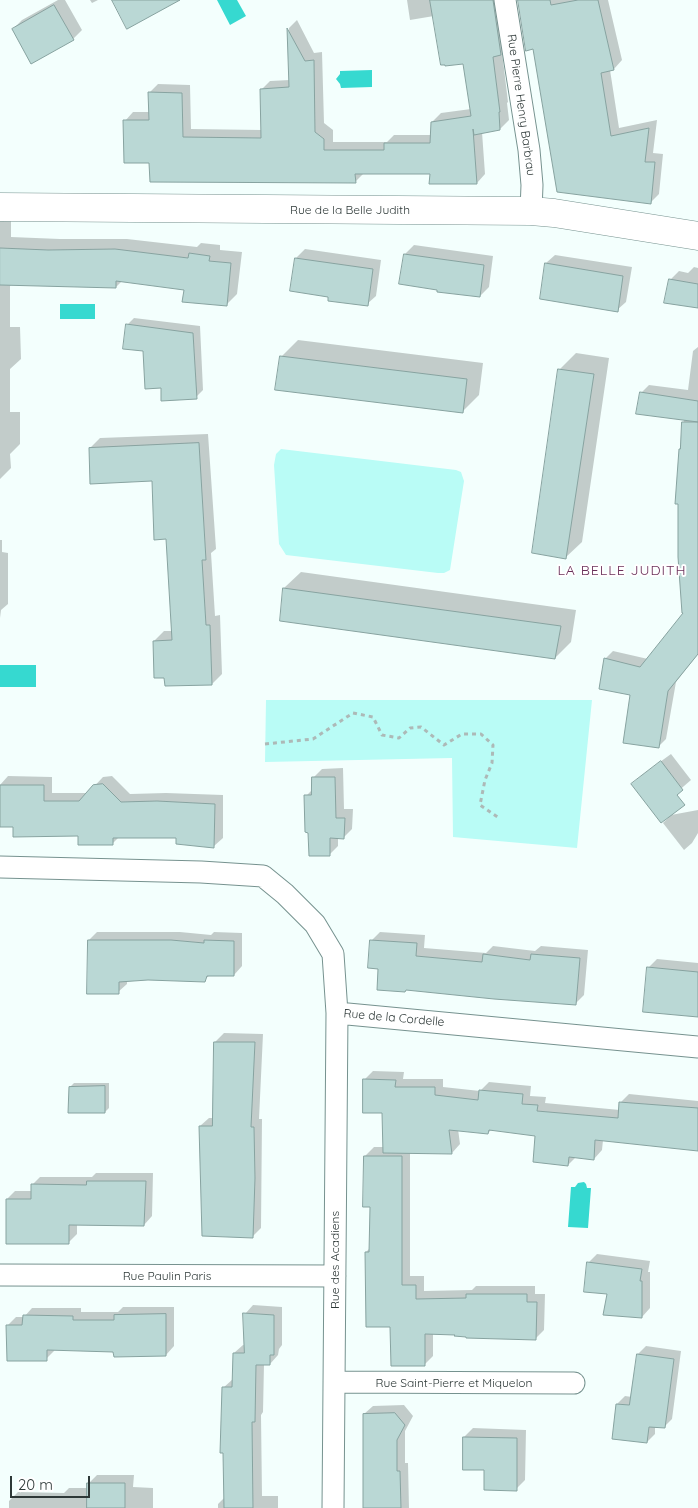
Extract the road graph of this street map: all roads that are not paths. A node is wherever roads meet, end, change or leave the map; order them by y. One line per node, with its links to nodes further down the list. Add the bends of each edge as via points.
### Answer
1 (505, 0): 3 (street, Rue Pierre Henry Barbrau, via 529,150)
2 (0, 207): 3 (street, Rue de la Belle Judith)
3 (531, 211): 4 (street, Rue de la Belle Judith)
4 (698, 236)
5 (0, 868): 6 (street, Rue de la Cordelle, via 263,876 314,924 334,954)
6 (337, 1013): 7 (street, Rue de la Cordelle); 9 (street, Rue des Acadiens)
7 (698, 1047)
8 (0, 1275): 9 (street, Rue Paulin Paris)
9 (335, 1276): 10 (street, Rue des Acadiens)
10 (334, 1382): 11 (street, Rue Saint-Pierre et Miquelon); 12 (street, Rue des Acadiens)
11 (574, 1383)
12 (332, 1508)

